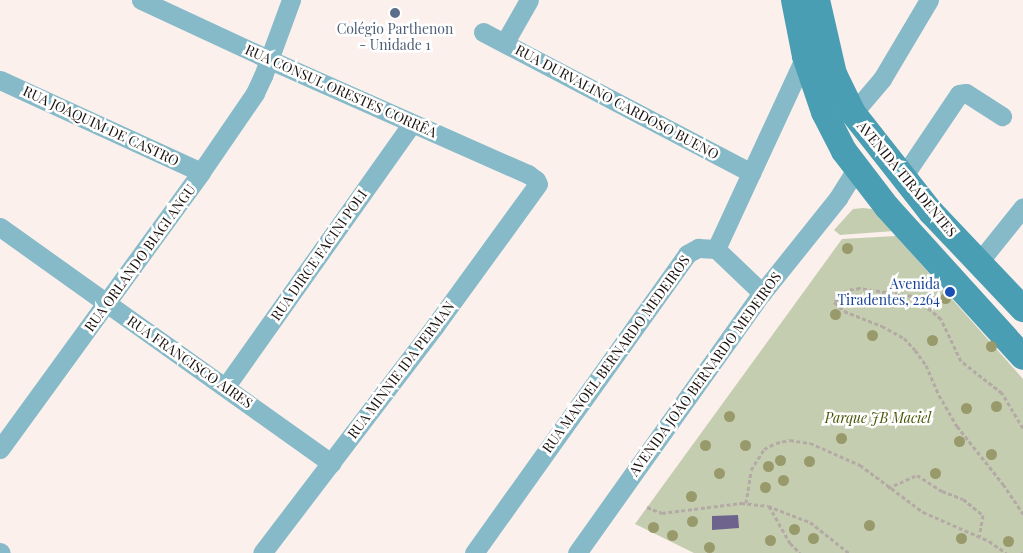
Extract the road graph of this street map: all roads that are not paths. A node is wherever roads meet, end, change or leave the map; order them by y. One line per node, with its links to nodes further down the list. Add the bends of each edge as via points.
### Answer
1 (141, 0): 10 (street, RUA CONSUL ORESTES CORRÊA)
2 (291, 0): 10 (street, RUA ORLANDO BIAGI ANGU)
3 (529, 0): 8 (street)
4 (794, 0): 9 (main road, AVENIDA TIRADENTES)
5 (929, 0): 12 (street, via 882,79)
6 (824, 7): 12 (main road, AVENIDA TIRADENTES, via 834,74)
7 (483, 32): 8 (street, RUA DURVALINO CARDOSO BUENO)
8 (505, 42): 16 (street, RUA DURVALINO CARDOSO BUENO)
9 (805, 56): 16 (street); 17 (main road, AVENIDA TIRADENTES, via 824,112 844,151)
10 (268, 59): 14 (street, RUA CONSUL ORESTES CORRÊA); 15 (street, RUA ORLANDO BIAGI ANGU, via 255,93)
11 (0, 80): 15 (street, RUA JOAQUIM DE CASTRO)
12 (853, 113): 18 (main road, AVENIDA TIRADENTES)
13 (1002, 116): 18 (street, via 966,93 959,94)
14 (412, 123): 19 (street, RUA CONSUL ORESTES CORRÊA, via 528,174); 28 (street, RUA DIRCE FACINI POLI)
15 (202, 172): 25 (street, RUA ORLANDO BIAGI ANGU)
16 (751, 173): 22 (street)
17 (862, 176): 24 (street, AVENIDA JOÃO BERNARDO MEDEIROS, via 838,198); 27 (main road, AVENIDA TIRADENTES)
18 (903, 177): 23 (main road, AVENIDA TIRADENTES, via 931,212)
19 (538, 184): 30 (street, RUA MINNIE IDA PERMAN)
20 (1023, 206): 23 (street)
21 (0, 227): 25 (street, RUA FRANCISCO AIRES)
22 (716, 249): 24 (street); 32 (street, RUA MANOEL BERNARDO MEDEIROS, via 698,248 687,254)
23 (980, 262): 26 (main road, AVENIDA TIRADENTES)
24 (762, 293): 33 (street, AVENIDA JOÃO BERNARDO MEDEIROS)
25 (107, 304): 28 (street, RUA FRANCISCO AIRES); 29 (street, RUA ORLANDO BIAGI ANGU)
26 (1023, 309)
27 (1023, 357)
28 (226, 386): 30 (street, RUA FRANCISCO AIRES)
29 (0, 449)
30 (331, 463): 31 (street, RUA MINNIE IDA PERMAN)
31 (262, 553)
32 (474, 553)
33 (577, 553)

